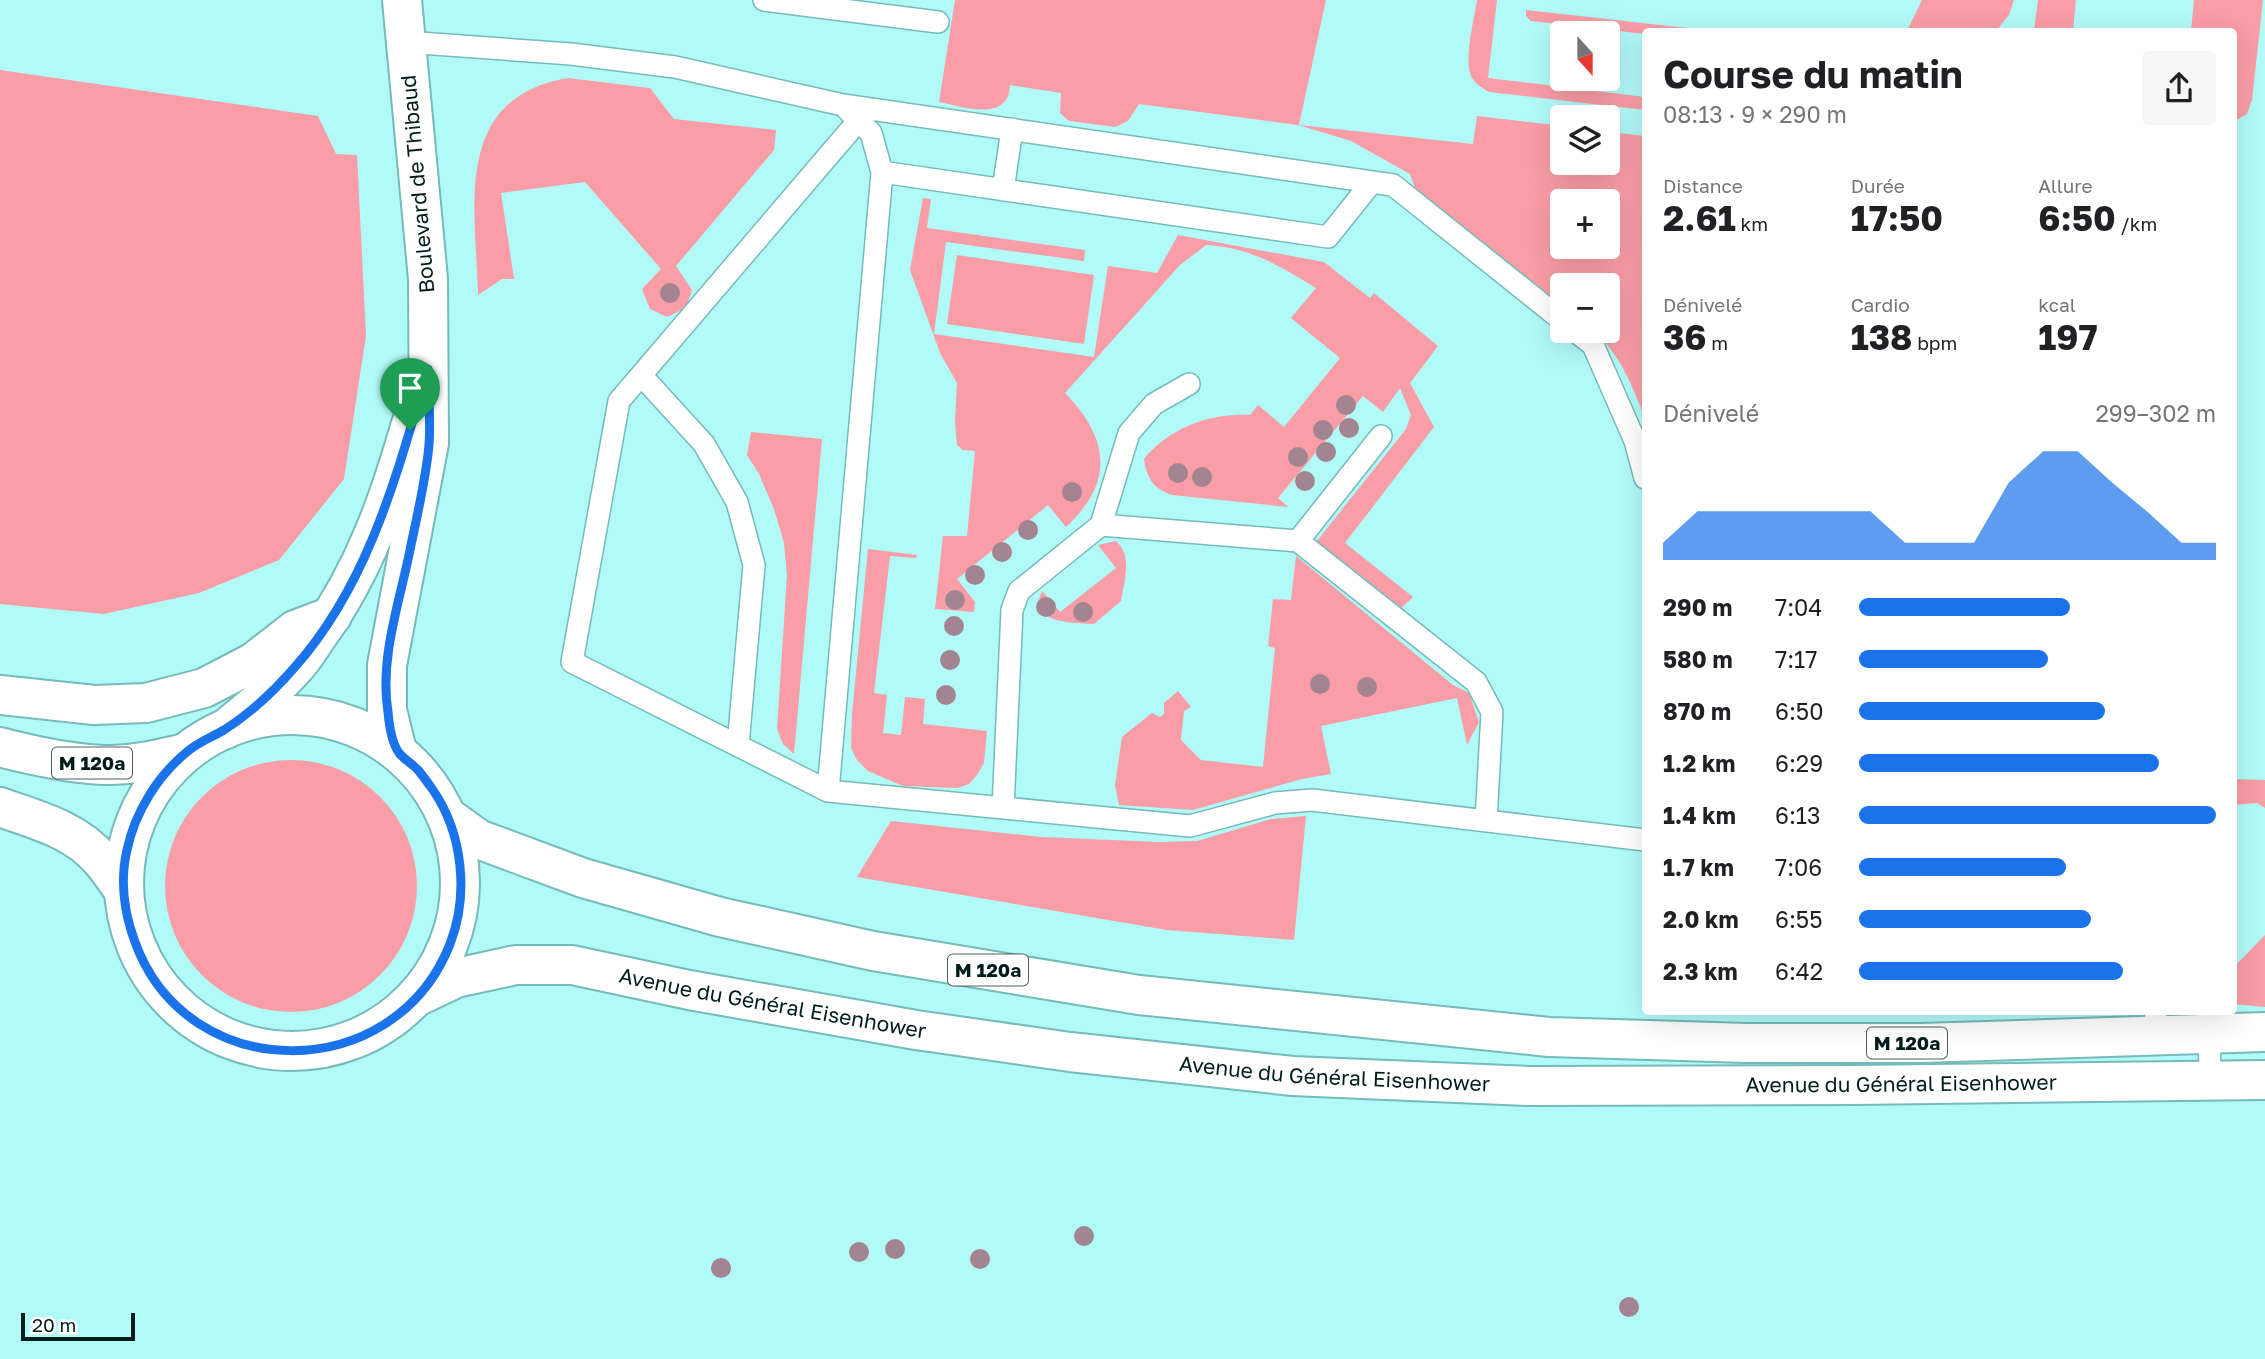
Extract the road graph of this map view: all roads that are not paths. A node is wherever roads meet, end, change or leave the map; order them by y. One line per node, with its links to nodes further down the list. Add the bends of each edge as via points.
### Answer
1 (402, 0): 4 (main road, Boulevard de Thibaud)
2 (764, 0): 3 (lane)
3 (938, 22)
4 (406, 42): 5 (lane, via 675,66); 13 (main road, Boulevard de Thibaud, via 428,279)
5 (842, 105): 6 (lane); 7 (lane)
6 (858, 121): 8 (lane, via 871,133); 14 (lane)
7 (1012, 129): 9 (lane); 10 (lane)
8 (882, 172): 10 (lane); 27 (lane)
9 (1372, 182): 10 (lane, via 1328,237); 11 (lane, via 1392,185)
10 (1003, 190)
11 (1550, 311)
12 (1590, 343): 17 (lane, via 1635,441)
13 (428, 369): 20 (main road, Boulevard de Thibaud, via 392,491 366,556); 25 (main road, Boulevard de Thibaud, via 429,443 387,665 387,710)
14 (641, 375): 23 (lane, via 704,444 737,502 754,565); 23 (lane, via 619,401 572,662)
15 (1189, 384): 18 (lane, via 1154,404 1129,433)
16 (1381, 436): 19 (lane)
17 (1642, 467)
18 (1101, 525): 19 (lane); 29 (lane, via 1018,591 1012,610)
19 (1298, 541): 31 (lane, via 1476,682 1492,712)
20 (332, 616): 21 (main road, via 295,631 254,662 204,688 146,704 94,705); 22 (main road, Boulevard de Thibaud, via 295,667)
21 (0, 695)
22 (226, 729): 25 (main road, via 260,718 296,715 332,720 366,732); 26 (main road)
23 (738, 745): 27 (lane)
24 (0, 747): 26 (main road, M 120a, via 42,758 105,765)
25 (397, 751): 30 (main road, via 418,770)
26 (185, 753): 33 (main road, via 158,781 138,815 126,851)
27 (828, 791): 29 (lane)
28 (0, 807): 33 (main road, via 55,826 81,841)
29 (1003, 808): 31 (lane, via 1190,826 1275,803 1312,800)
30 (449, 818): 34 (main road, via 462,881 458,912 436,972); 36 (main road, Avenue du Général Eisenhower / M 120a, via 478,839 531,859 720,917 873,951 1139,995 1549,1037 1921,1043)
31 (1486, 821): 32 (lane)
32 (1642, 840)
33 (124, 891): 34 (main road, via 129,926 141,960 161,990 187,1015 217,1034 251,1047 287,1052 323,1049 358,1039 389,1022)
34 (416, 998): 39 (main road, Avenue du Général Eisenhower / M 120a, via 456,978 516,965 572,965 916,1030 1293,1076 1529,1086)
35 (2209, 1023): 36 (main road, Avenue du Général Eisenhower / M 120a); 37 (main road, Avenue du Général Eisenhower / M 120a); 39 (lane)
36 (2155, 1024)
37 (2265, 1032)
38 (2265, 1080): 39 (main road, Avenue du Général Eisenhower / M 120a)
39 (2210, 1081)

